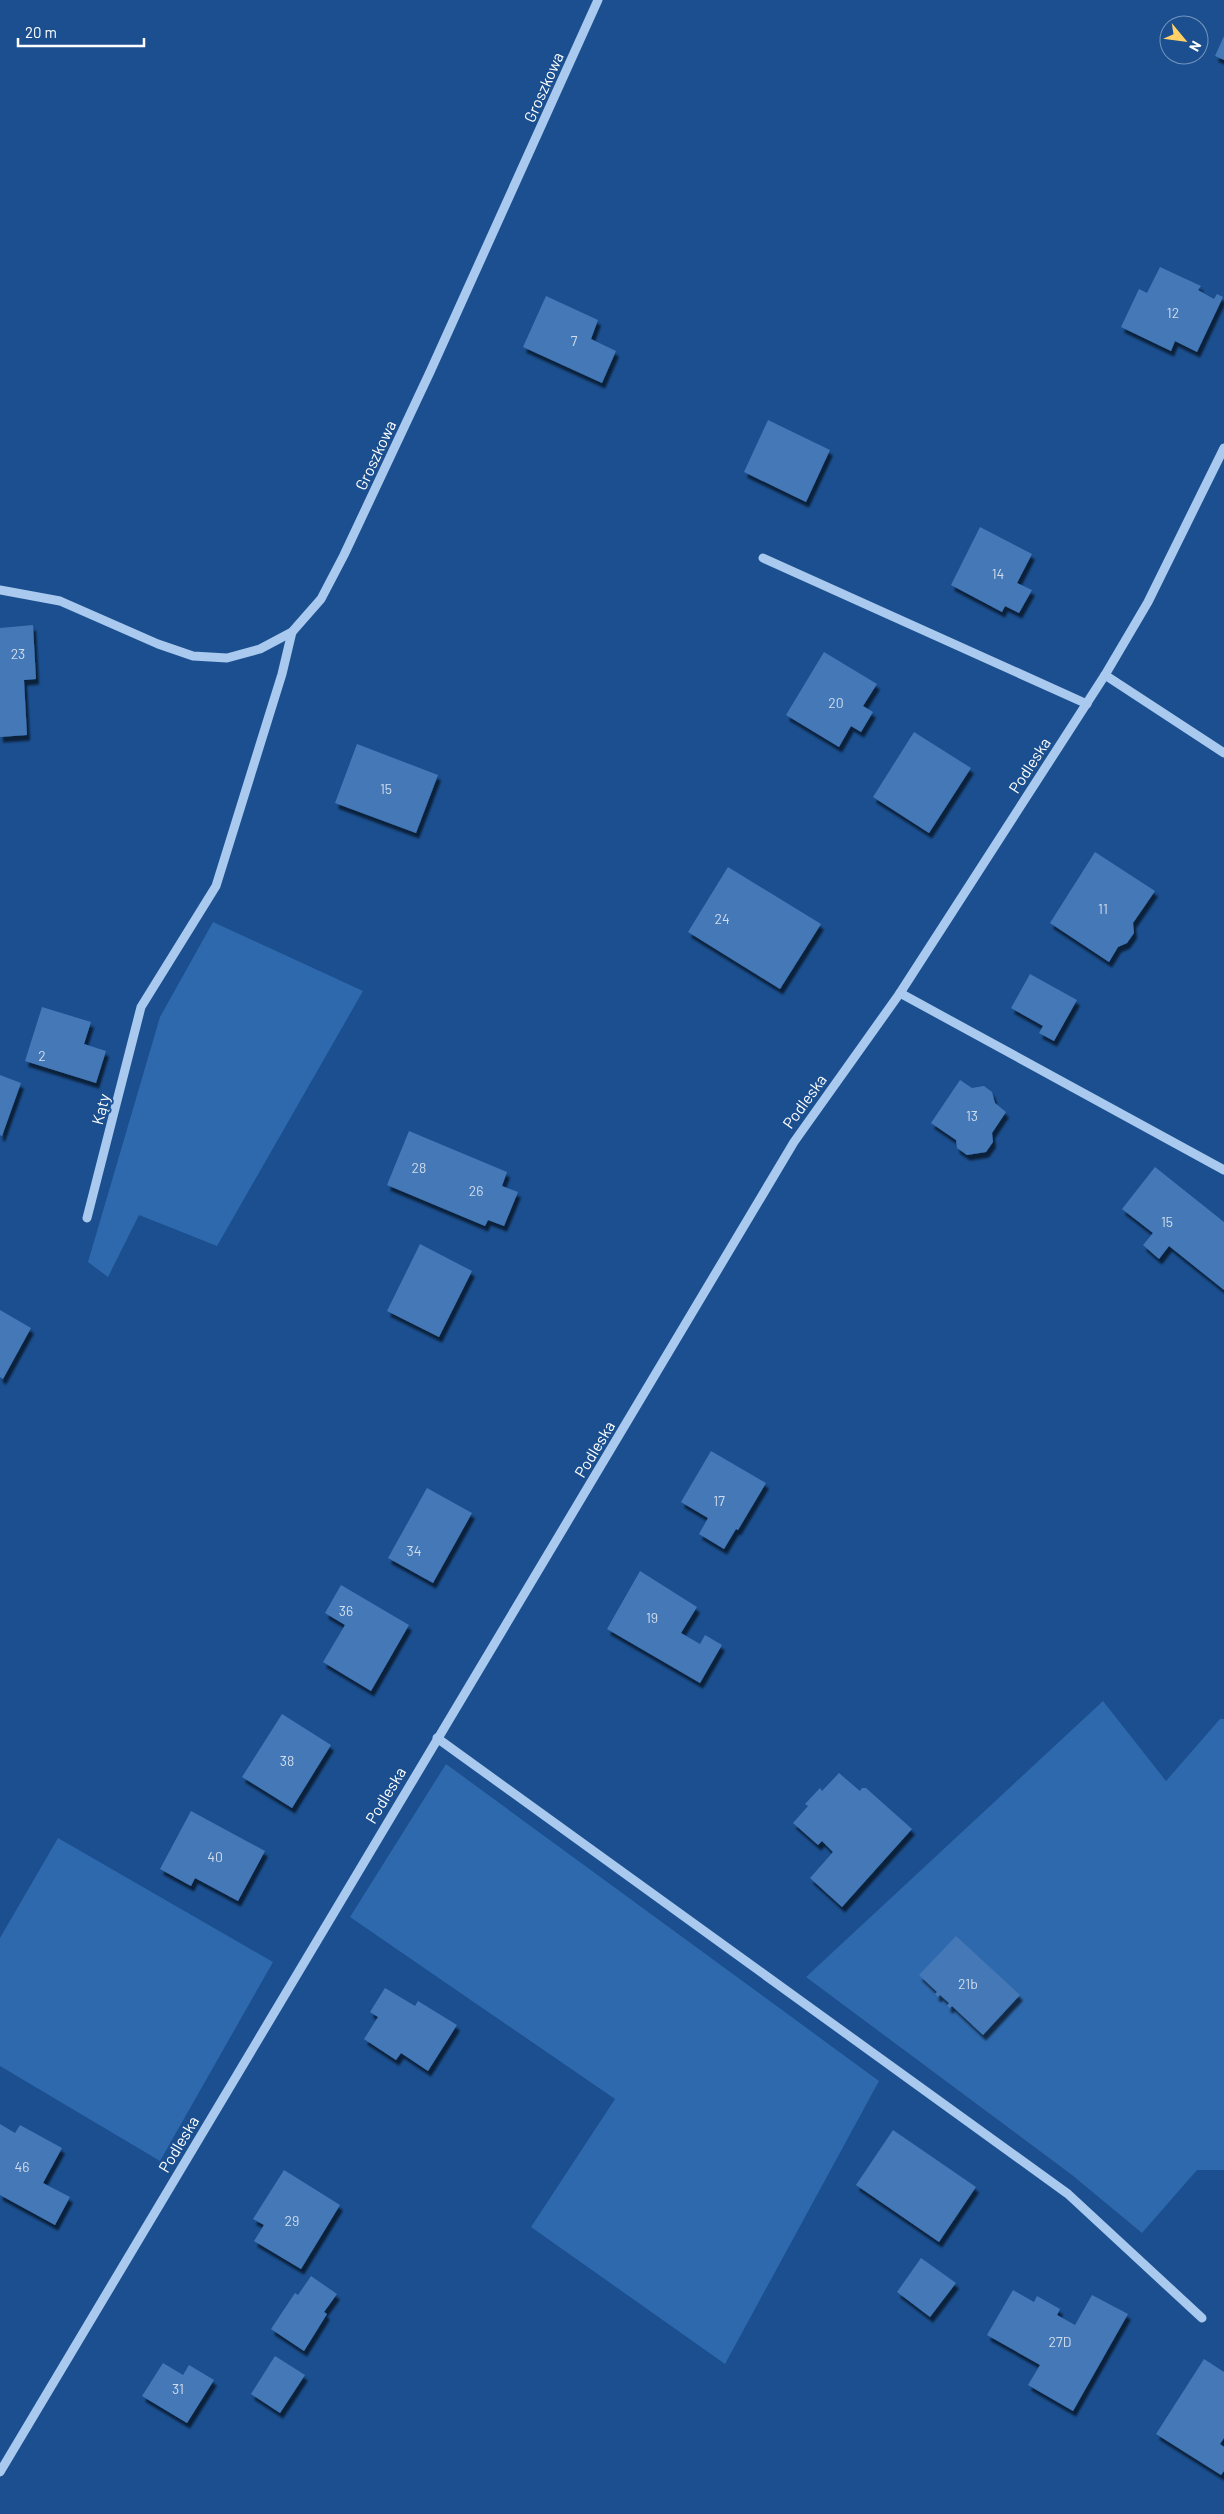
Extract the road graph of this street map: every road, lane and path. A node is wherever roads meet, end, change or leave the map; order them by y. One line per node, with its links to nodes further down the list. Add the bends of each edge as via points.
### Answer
1 (598, 0): 5 (street, Groszkowa, via 344,555 321,599)
2 (1224, 448): 6 (street, Podleska, via 1148,602)
3 (764, 558): 7 (street)
4 (0, 590): 5 (street, Groszkowa, via 60,601 193,656 226,658 260,649)
5 (292, 632): 11 (street, Kąty, via 216,886 141,1007)
6 (1105, 675): 7 (street, Podleska); 8 (street)
7 (1087, 704): 9 (street, Podleska)
8 (1224, 753)
9 (900, 992): 10 (street); 12 (street, Podleska, via 794,1142)
10 (1224, 1170)
11 (87, 1218)
12 (437, 1738): 13 (street, via 1068,2194); 14 (street, Podleska)
13 (1202, 2318)
14 (0, 2472)

